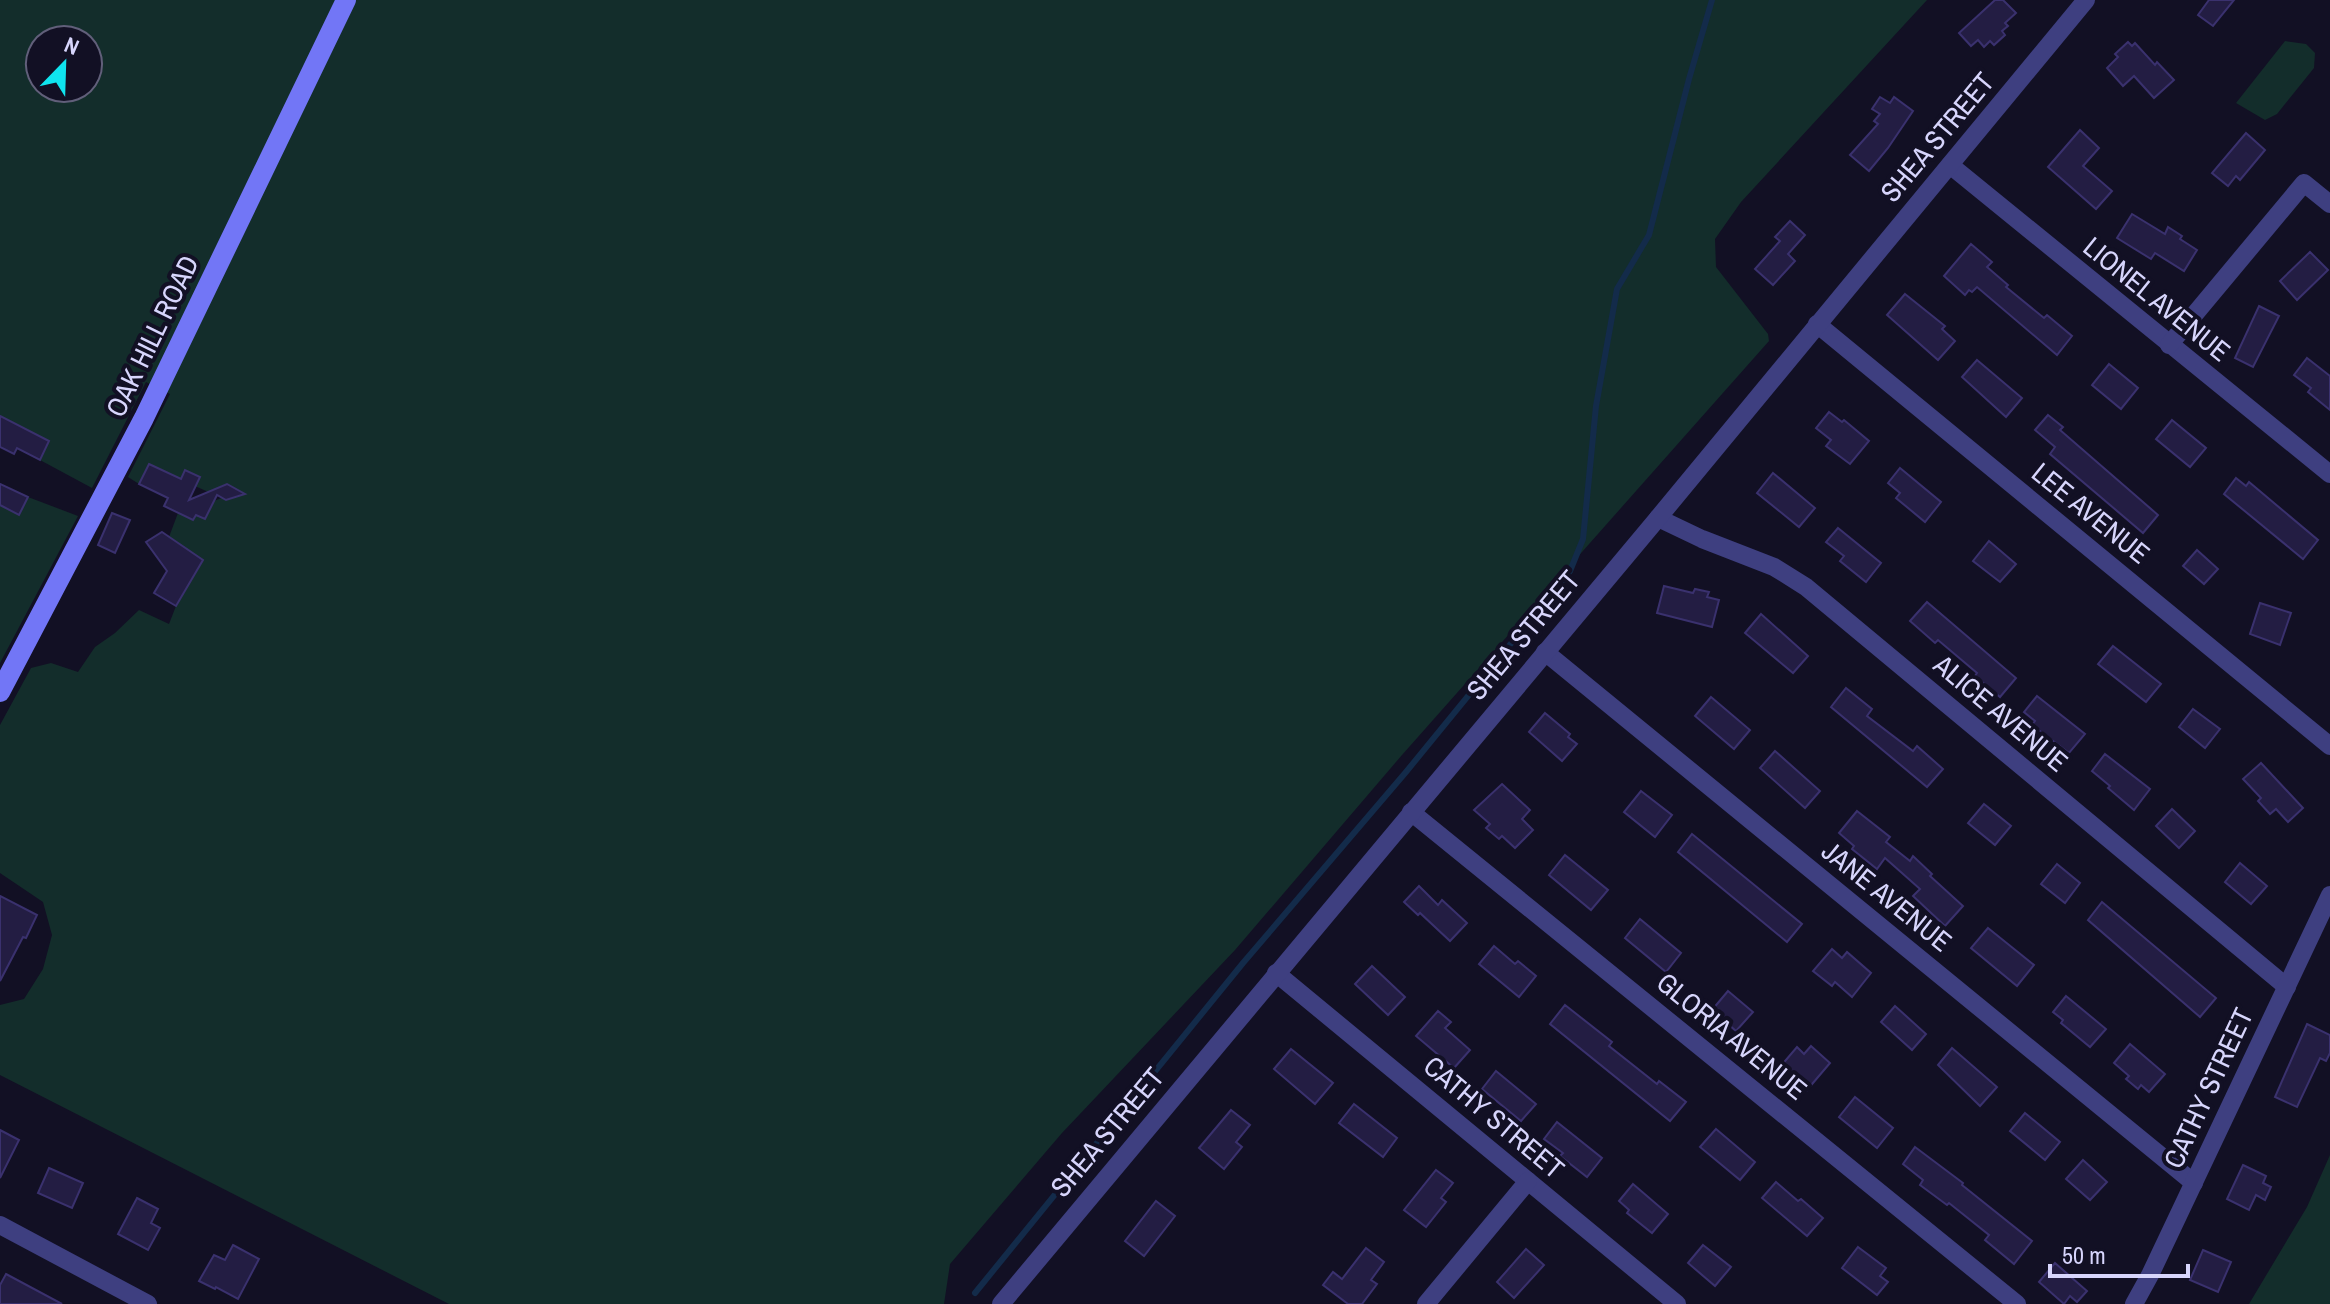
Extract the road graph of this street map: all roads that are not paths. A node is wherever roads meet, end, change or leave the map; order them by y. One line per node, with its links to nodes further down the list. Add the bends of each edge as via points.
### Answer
1 (346, 0): 10 (street, OAK HILL ROAD, via 144,418)
2 (2086, 0): 3 (street, SHEA STREET)
3 (1950, 165): 5 (street, SHEA STREET); 6 (street, LIONEL AVENUE)
4 (2330, 204): 6 (street, via 2304,183)
5 (1817, 324): 8 (street, SHEA STREET); 11 (street, LEE AVENUE)
6 (2169, 345): 7 (street, LIONEL AVENUE)
7 (2330, 474)
8 (1658, 518): 9 (street, SHEA STREET); 15 (street, ALICE AVENUE, via 1774,567 1806,587)
9 (1545, 652): 12 (street, SHEA STREET); 17 (street, JANE AVENUE)
10 (0, 692)
11 (2330, 746)
12 (1411, 812): 14 (street, SHEA STREET); 23 (street, GLORIA AVENUE)
13 (2330, 895): 15 (street, CATHY STREET)
14 (1276, 973): 16 (street, CATHY STREET); 19 (street, SHEA STREET)
15 (2287, 987): 17 (street, CATHY STREET)
16 (1528, 1181): 21 (street); 22 (street, CATHY STREET)
17 (2194, 1183): 24 (street, CATHY STREET)
18 (0, 1225): 20 (street)
19 (1008, 1302)
20 (148, 1304)
21 (1426, 1304)
22 (1677, 1304)
23 (2017, 1304)
24 (2134, 1304)

